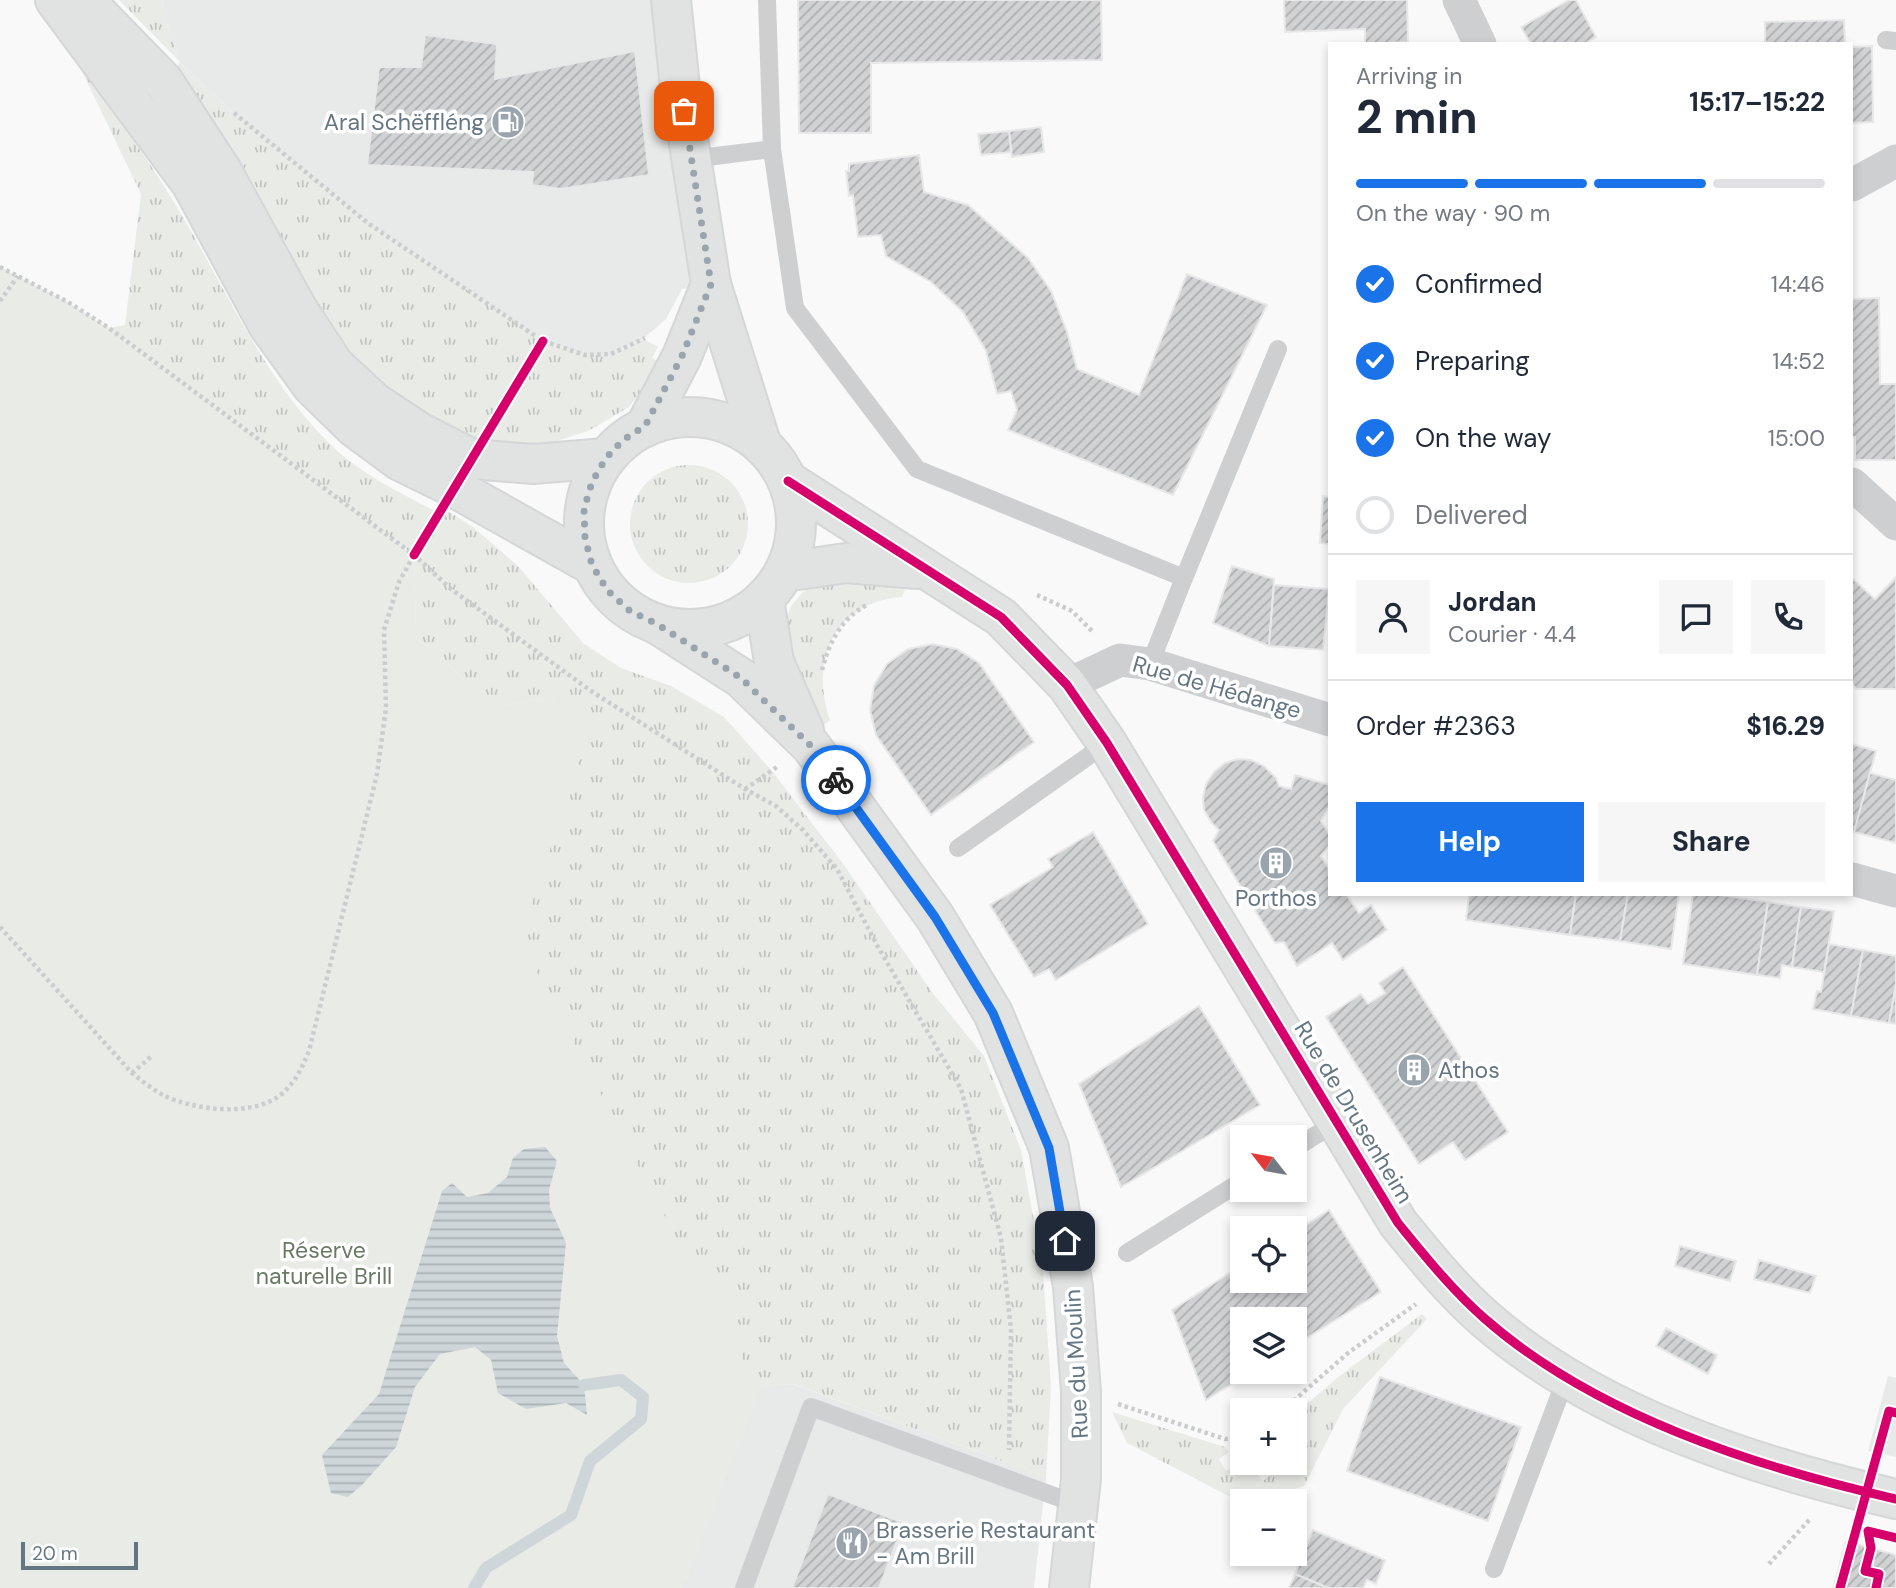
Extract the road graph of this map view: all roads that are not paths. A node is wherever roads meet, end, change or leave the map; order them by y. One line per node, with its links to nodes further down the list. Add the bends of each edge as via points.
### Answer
1 (55, 0): 19 (main road, via 191,183 268,325 312,386 354,427 400,461)
2 (80, 0): 15 (main road, via 164,82 222,171 298,310 335,366 374,402 472,459 533,464)
3 (671, 0): 8 (main road)
4 (767, 0): 7 (lane)
5 (1459, 0): 6 (street)
6 (1479, 42)
7 (772, 149): 8 (lane); 21 (lane, via 795,308 917,469)
8 (691, 159): 11 (main road)
9 (1896, 161): 10 (street)
10 (1853, 184)
11 (711, 284): 13 (main road, via 682,356); 14 (main road)
12 (1278, 349): 21 (lane)
13 (645, 426): 14 (main road, via 674,417 706,417 735,426); 15 (main road)
14 (761, 443): 16 (main road)
15 (606, 458): 19 (main road, via 584,509)
16 (788, 481): 20 (main road, Rue de Drusenheim); 22 (main road, via 796,512 794,543)
17 (1853, 485): 18 (street)
18 (1896, 524)
19 (592, 565): 23 (main road, via 608,591 630,611)
20 (923, 569): 22 (main road, via 846,563); 25 (main road, Rue de Drusenheim, via 1001,617)
21 (1184, 578): 24 (lane)
22 (774, 586): 23 (main road, via 741,616 714,626 686,629); 28 (main road, via 774,662)
23 (657, 624): 28 (main road, via 741,678)
24 (1135, 662): 25 (street, Rue de Hédange); 26 (street, Rue de Hédange)
25 (1067, 685): 27 (main road, Rue de Drusenheim)
26 (1328, 719)
27 (1107, 743): 29 (lane); 32 (main road, Rue de Drusenheim)
28 (811, 746): 38 (main road, Rue du Moulin, via 935,917 993,1013 1049,1148 1073,1287 1081,1392)
29 (958, 848)
30 (1853, 879): 31 (street)
31 (1896, 891)
32 (1337, 1122): 33 (lane); 36 (main road, Rue de Drusenheim, via 1398,1223 1443,1277 1483,1318)
33 (1307, 1141)
34 (1230, 1189): 35 (lane)
35 (1127, 1253)
36 (1566, 1378): 37 (main road, Rue de Drusenheim, via 1700,1441 1769,1466); 39 (lane)
37 (1896, 1499)
38 (1079, 1505): 40 (lane, via 811,1407); 41 (main road, Rue du Moulin)
39 (1494, 1569)
40 (744, 1588)
41 (1069, 1588)

